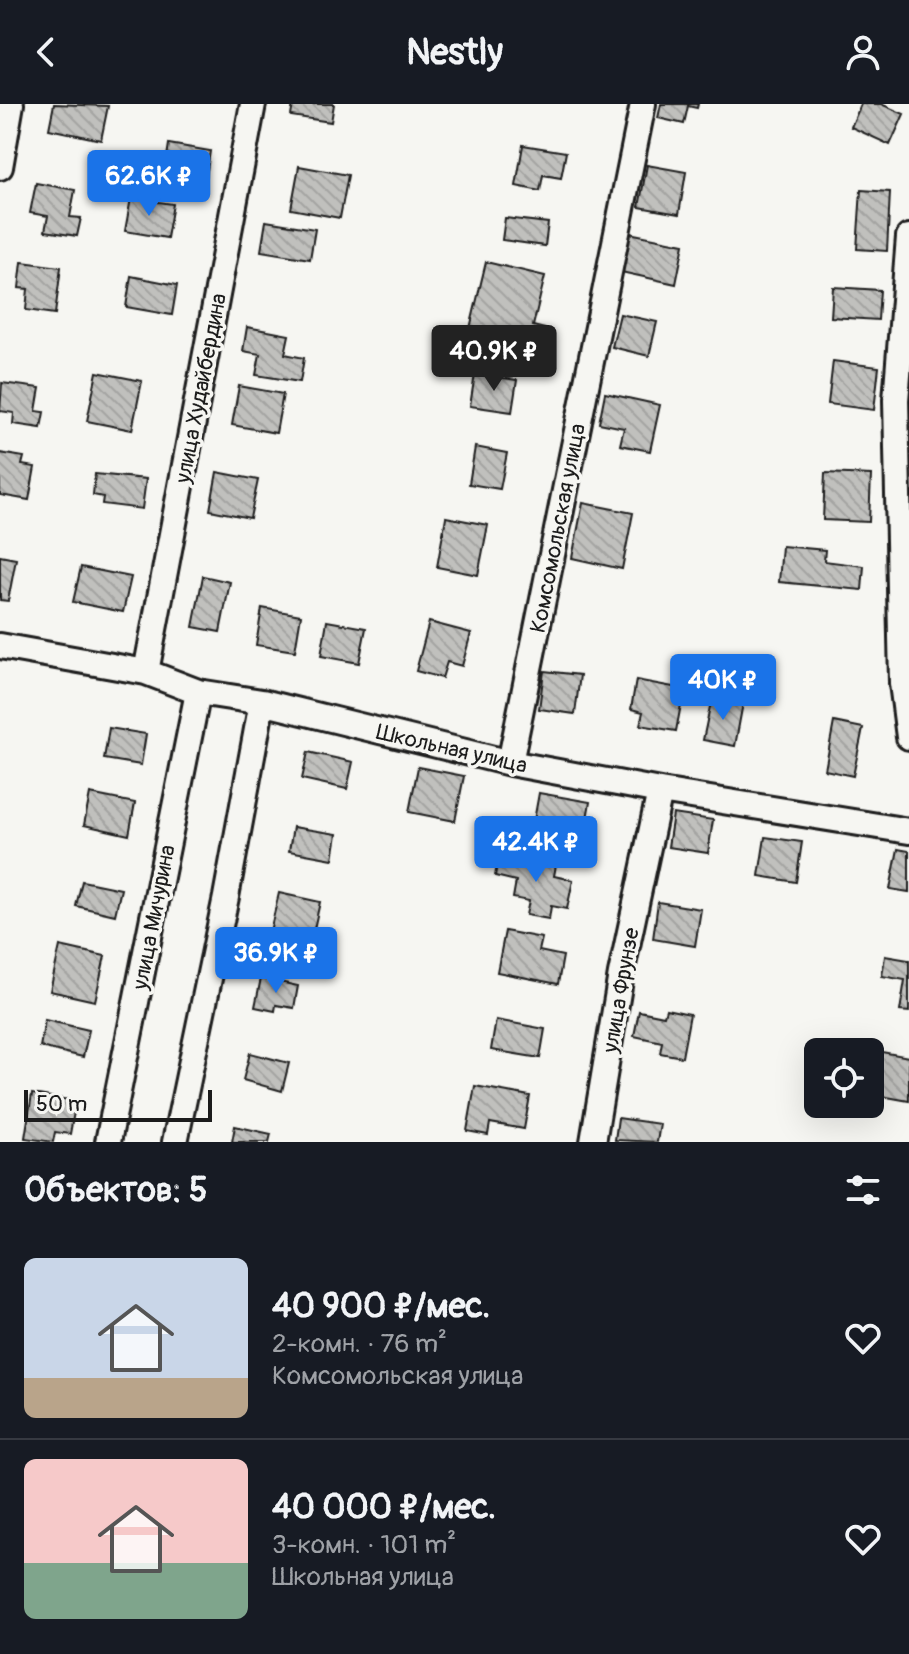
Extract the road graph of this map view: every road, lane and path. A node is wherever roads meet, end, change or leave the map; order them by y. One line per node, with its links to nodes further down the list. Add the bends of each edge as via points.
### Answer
1 (11, 104): 4 (street)
2 (253, 104): 7 (street, улица Худайбердина)
3 (643, 104): 11 (street, Комсомольская улица)
4 (0, 167)
5 (909, 237): 10 (street, via 896,400 902,683)
6 (0, 646): 7 (street, Школьная улица)
7 (146, 672): 8 (street, Школьная улица)
8 (198, 692): 9 (street, Школьная улица); 14 (street, улица Мичурина)
9 (262, 702): 11 (street, Школьная улица); 15 (street)
10 (909, 737)
11 (510, 763): 12 (street, Школьная улица)
12 (660, 791): 13 (street, Школьная улица); 16 (street, улица Фрунзе)
13 (909, 831)
14 (108, 1142)
15 (175, 1142)
16 (593, 1142)

